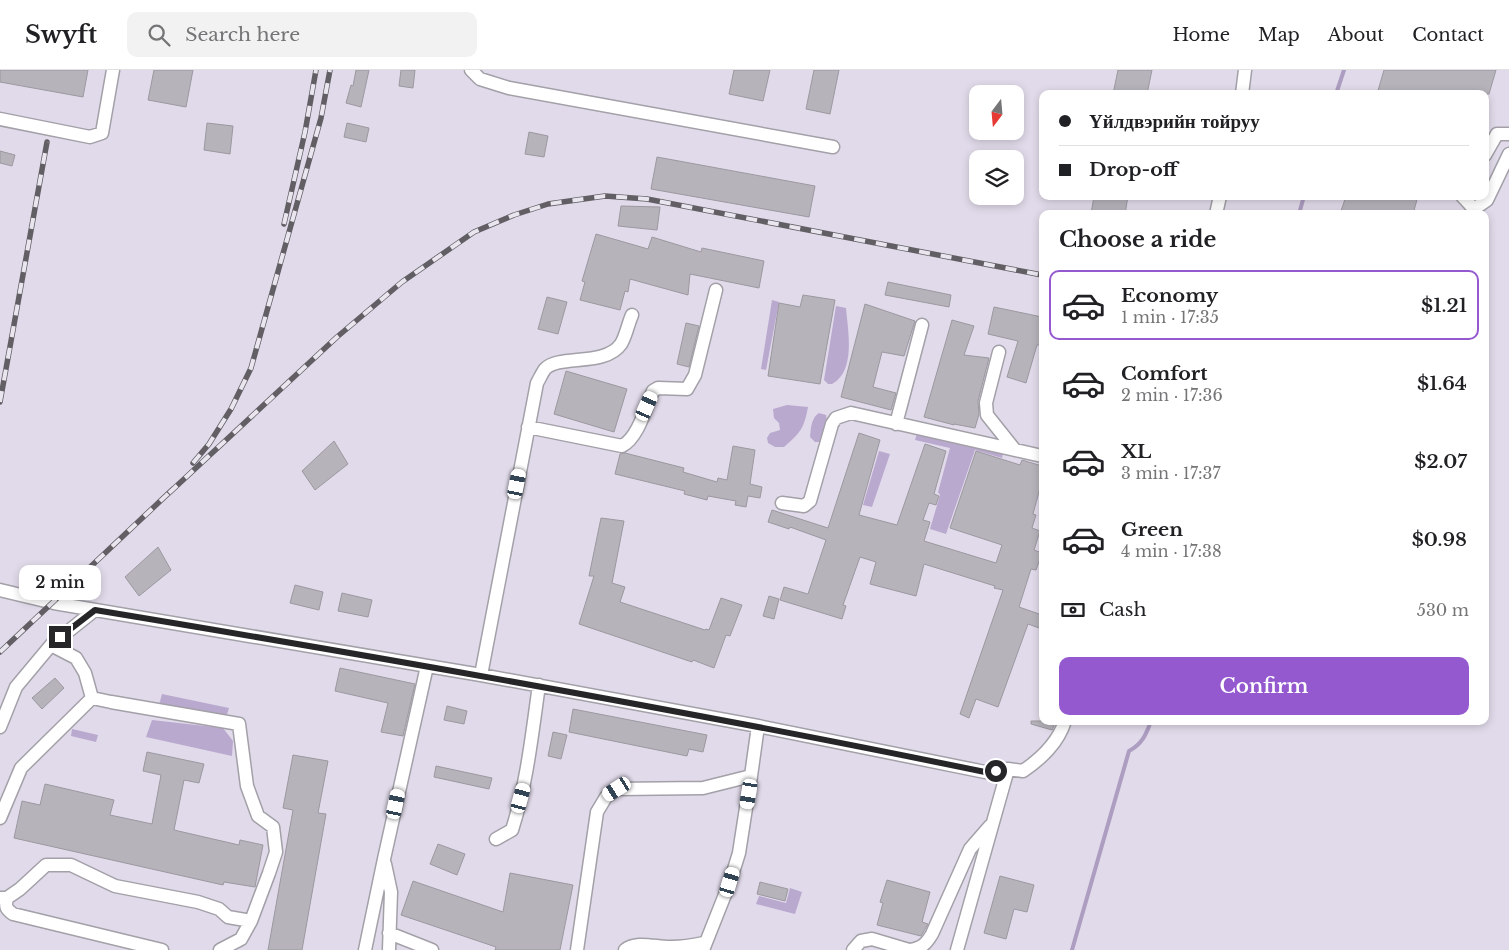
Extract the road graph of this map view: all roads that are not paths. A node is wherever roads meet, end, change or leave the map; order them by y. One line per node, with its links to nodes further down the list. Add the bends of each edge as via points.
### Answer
1 (113, 70): 5 (lane, via 102,133 90,137)
2 (472, 70): 7 (lane, via 480,79 509,88)
3 (1245, 70): 4 (lane)
4 (1242, 90)
5 (0, 120)
6 (1497, 133): 8 (lane)
7 (834, 147)
8 (1489, 148)
9 (1509, 154): 10 (lane)
10 (1489, 196)
11 (1487, 200): 12 (lane)
12 (1473, 210)
13 (716, 290): 18 (lane, via 695,375 687,389 658,388 653,391 629,442 622,446)
14 (632, 315): 18 (lane, via 621,344 614,351 602,357 553,364 545,369 537,383)
15 (922, 325): 17 (lane)
16 (999, 352): 19 (lane, via 986,404 987,414)
17 (896, 424): 19 (lane); 21 (lane, via 851,413 836,418 810,501 804,506)
18 (528, 427): 26 (lane)
19 (1015, 450): 20 (lane)
20 (1039, 455)
21 (782, 503)
22 (0, 590): 23 (lane)
23 (95, 610): 24 (lane); 25 (lane)
24 (51, 644): 28 (lane, via 76,658 85,673); 31 (lane, via 16,687)
25 (427, 666): 26 (lane); 37 (lane)
26 (481, 675): 27 (lane)
27 (539, 686): 30 (lane); 36 (lane, via 525,782 517,813 512,830)
28 (92, 698): 34 (lane, via 21,768); 39 (lane, via 239,724 247,786 258,816 273,827 276,852)
29 (1064, 725): 32 (lane, via 1060,736 1035,763 1022,771)
30 (758, 726): 32 (lane, via 985,772); 33 (lane)
31 (0, 727)
32 (1008, 769): 35 (lane)
33 (751, 776): 41 (lane, via 730,882); 47 (lane, via 703,788 617,789 606,796 597,812)
34 (0, 818)
35 (993, 822): 50 (lane, via 970,849 932,934 925,944); 51 (lane)
36 (496, 839)
37 (384, 859): 40 (lane, via 391,892); 44 (lane)
38 (4, 898): 39 (lane, via 20,890 46,865 71,865 115,886 198,902 219,909 228,917); 42 (lane, via 7,909 13,914)
39 (250, 921): 43 (lane, via 241,939)
40 (389, 933): 45 (lane); 46 (lane)
41 (703, 947): 48 (lane, via 638,945)
42 (162, 950)
43 (220, 950)
44 (365, 950)
45 (388, 950)
46 (432, 950)
47 (577, 950)
48 (625, 950)
49 (853, 950): 50 (lane, via 861,941 872,939)
50 (910, 950)
51 (958, 950)

